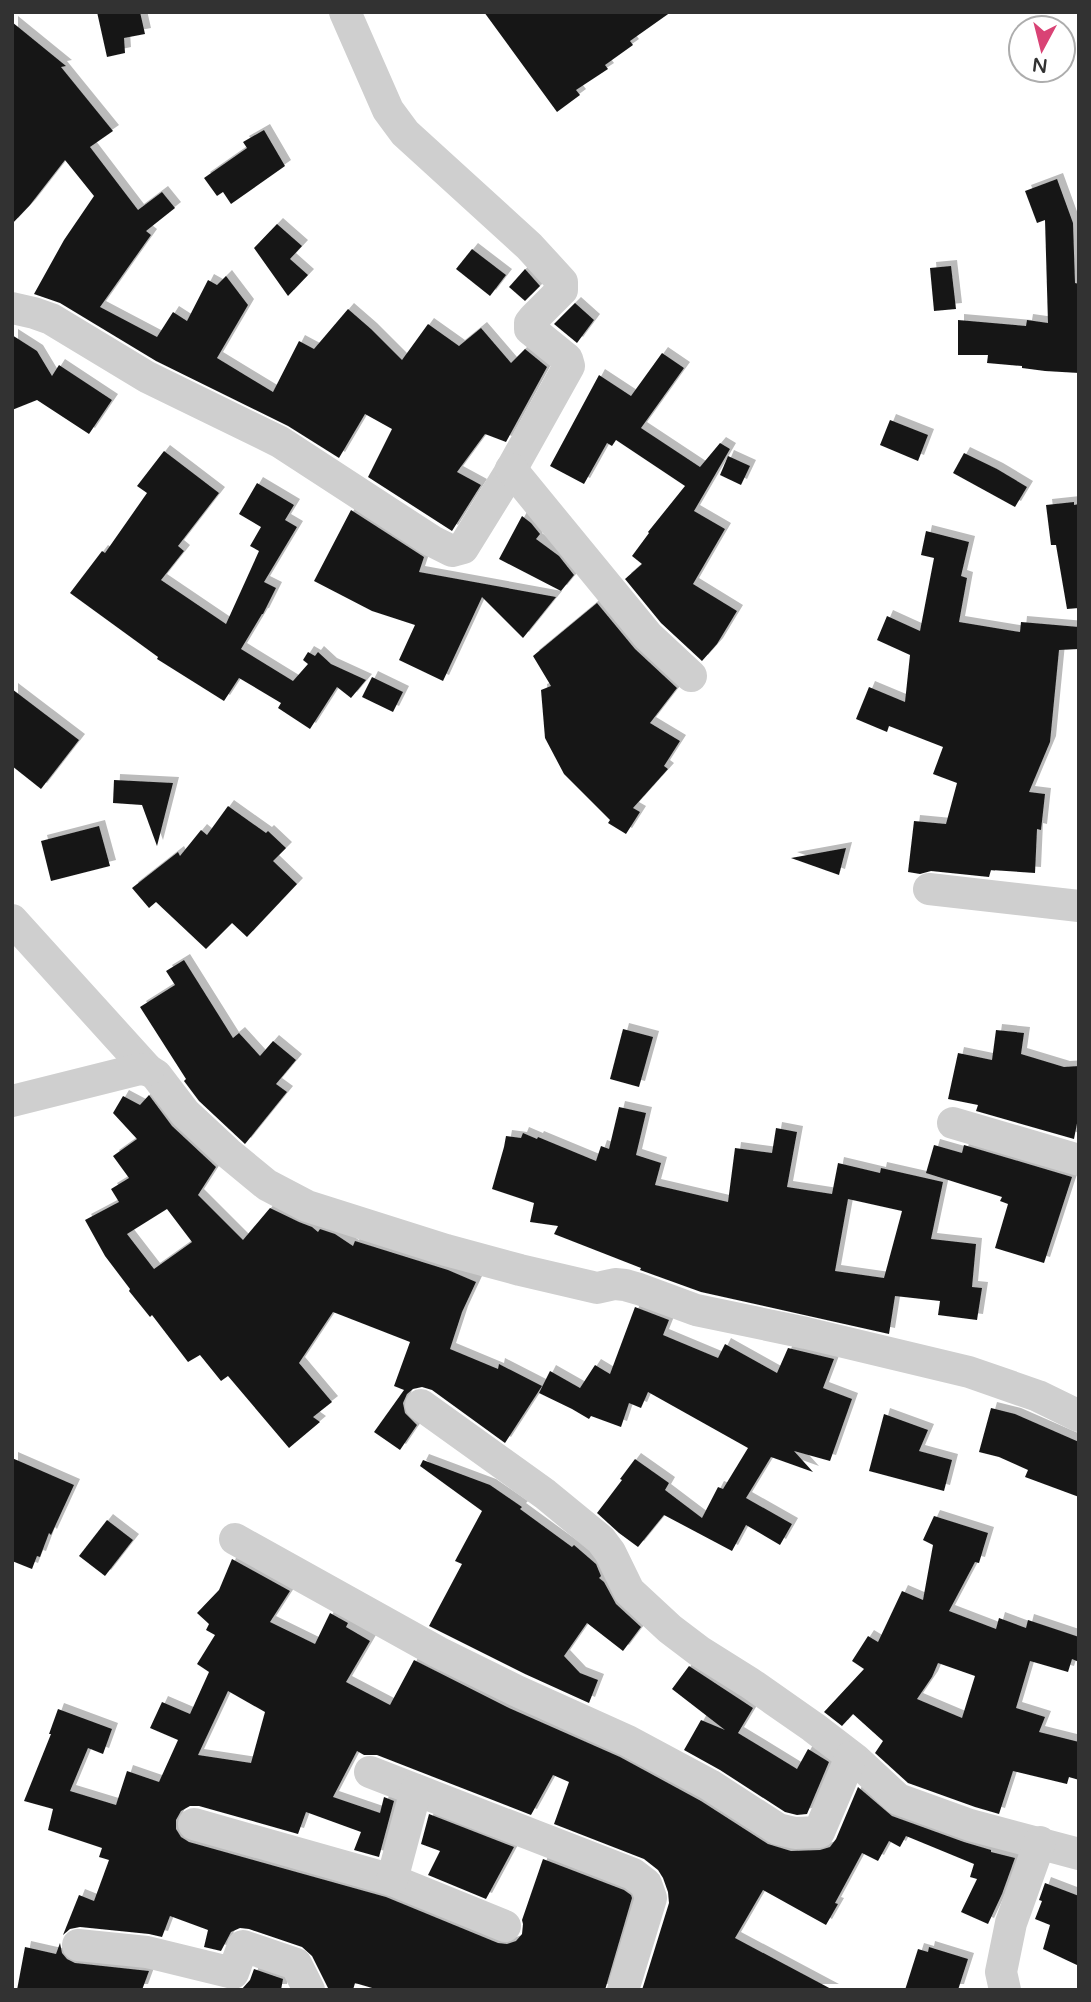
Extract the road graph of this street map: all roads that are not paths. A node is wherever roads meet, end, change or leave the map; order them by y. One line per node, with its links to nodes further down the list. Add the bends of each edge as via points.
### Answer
1 (345, 12): 3 (street, via 388,110 405,133 562,282 562,290 530,323 530,330 567,359 569,366)
2 (12, 308): 3 (street, via 51,319 147,377 280,442 452,551 468,543)
3 (511, 469): 4 (street, via 648,636)
4 (691, 676)
5 (929, 889): 6 (street)
6 (1079, 905)
7 (12, 920): 8 (street)
8 (148, 1070): 9 (street); 13 (street, via 228,1153 267,1185 307,1206 520,1270 597,1288 625,1285 696,1310 969,1372)
9 (12, 1101)
10 (953, 1123): 11 (street)
11 (1079, 1160)
12 (421, 1405): 15 (street, via 545,1494 601,1541 629,1591 670,1629)
13 (1079, 1416)
14 (235, 1539): 15 (street, via 438,1652 628,1741 710,1785 778,1829 819,1832)
15 (851, 1756): 19 (street, via 898,1800 970,1825)
16 (370, 1772): 17 (street)
17 (416, 1790): 21 (street); 25 (street, via 633,1874 646,1884 651,1898)
18 (194, 1824): 21 (street)
19 (1040, 1842): 20 (street); 26 (street, via 1011,1923 1001,1972)
20 (1079, 1853)
21 (392, 1880): 22 (street)
22 (505, 1926)
23 (78, 1945): 24 (street, via 147,1952 233,1973 243,1946 296,1964)
24 (309, 1990)
25 (623, 1990)
26 (1005, 1990)

